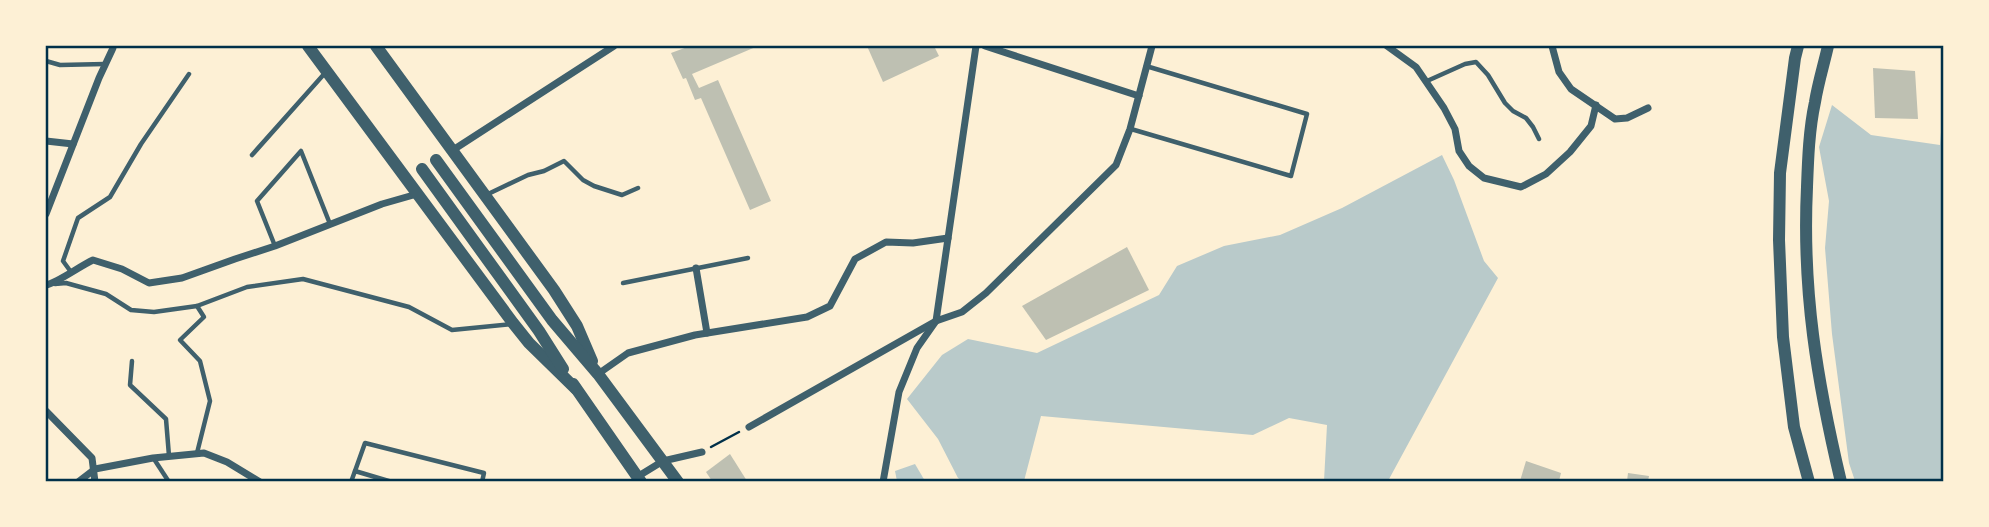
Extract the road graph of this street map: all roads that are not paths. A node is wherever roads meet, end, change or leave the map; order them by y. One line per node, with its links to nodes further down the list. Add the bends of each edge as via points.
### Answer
1 (113, 46): 13 (street)
2 (308, 46): 15 (street)
3 (376, 46): 25 (street)
4 (614, 46): 25 (street)
5 (976, 46): 34 (street)
6 (985, 46): 18 (street)
7 (1152, 46): 14 (street)
8 (1387, 46): 17 (street)
9 (1552, 46): 19 (street, via 1559,72 1571,89)
10 (1798, 46): 67 (street, via 1780,173 1779,240 1783,338 1794,427)
11 (1828, 46): 68 (street, via 1814,104 1805,233 1813,348)
12 (46, 61): 13 (lane)
13 (106, 64): 24 (street)
14 (1146, 66): 18 (street); 21 (lane, via 1307,114 1291,176)
15 (326, 72): 26 (lane); 30 (street)
16 (189, 74): 38 (lane, via 110,197 78,218 63,261)
17 (1427, 81): 19 (street, via 1455,129 1459,151 1469,166 1484,178 1521,187 1546,174 1570,152 1591,126); 22 (lane, via 1476,62 1505,103 1526,118)
18 (1139, 96): 21 (street)
19 (1596, 105): 20 (street, via 1615,119)
20 (1648, 108)
21 (1130, 129): 42 (street, via 1116,165 1011,270 962,312)
22 (1539, 139)
23 (46, 141): 24 (street)
24 (73, 144): 32 (street)
25 (453, 150): 31 (street)
26 (252, 155)
27 (436, 160): 46 (street, via 552,320)
28 (422, 169): 47 (street)
29 (638, 188): 31 (lane, via 622,195 594,186 564,161)
30 (417, 194): 33 (street); 43 (street)
31 (486, 196): 46 (street, via 571,317)
32 (46, 214)
33 (330, 224): 35 (street); 35 (lane, via 301,150 257,201)
34 (948, 237): 42 (street); 44 (street, via 886,242 855,259 831,306 807,317)
35 (275, 246): 38 (street, via 182,278 149,284 93,260)
36 (748, 258): 37 (lane)
37 (696, 268): 39 (lane); 44 (street)
38 (71, 272): 40 (street)
39 (623, 282)
40 (49, 284): 41 (lane, via 66,283 106,294 131,310)
41 (197, 306): 43 (lane, via 247,287 303,279 409,307 452,330); 51 (lane, via 204,317 180,341 200,360 210,401)
42 (936, 321): 49 (street); 66 (street, via 916,348 899,392)
43 (513, 323): 47 (street)
44 (707, 333): 46 (street, via 628,353)
45 (132, 361): 52 (lane, via 130,384 166,419)
46 (598, 374): 54 (street)
47 (576, 389): 57 (street)
48 (46, 411): 55 (street, via 92,458)
49 (748, 427)
50 (702, 452): 54 (street)
51 (197, 454): 52 (street); 61 (street, via 227,462)
52 (169, 457): 53 (street)
53 (153, 458): 55 (street); 60 (lane)
54 (663, 461): 57 (street); 65 (street)
55 (94, 469): 58 (street); 59 (street)
56 (355, 471): 62 (lane); 63 (lane); 64 (lane, via 365,443 484,474)
57 (636, 480)
58 (78, 481)
59 (95, 481)
60 (169, 481)
61 (260, 481)
62 (351, 481)
63 (391, 481)
64 (482, 481)
65 (678, 481)
66 (883, 481)
67 (1809, 481)
68 (1840, 481)

